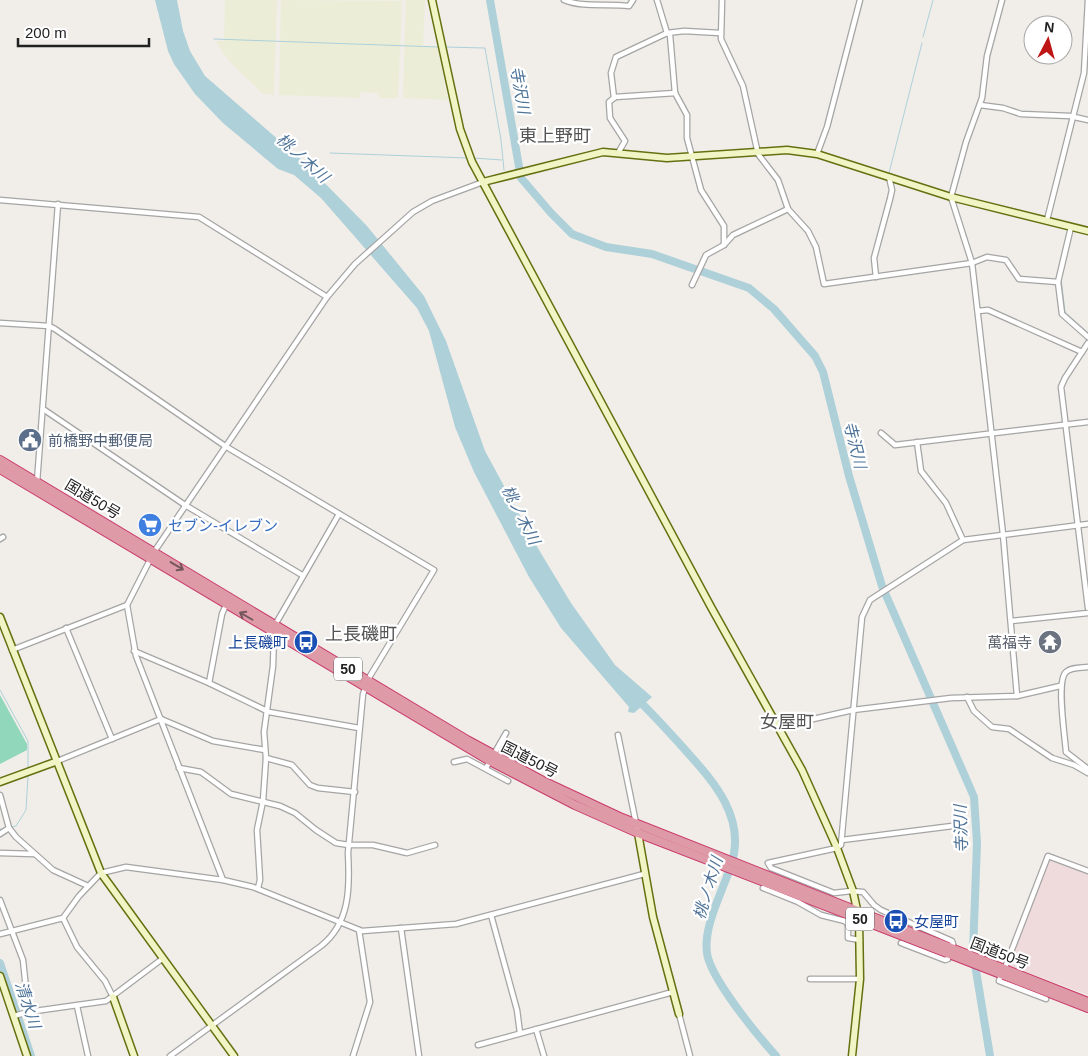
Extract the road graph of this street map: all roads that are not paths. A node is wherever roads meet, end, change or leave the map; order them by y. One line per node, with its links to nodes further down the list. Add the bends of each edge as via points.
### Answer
1 (432, 0): 21 (street, via 460,129 468,154)
2 (564, 0): 3 (street, via 629,6)
3 (632, 0)
4 (657, 0): 9 (street)
5 (722, 0): 10 (street)
6 (860, 0): 18 (street)
7 (1002, 0): 13 (street)
8 (1088, 0): 14 (street, via 1084,67)
9 (667, 33): 10 (street); 11 (street, via 670,34); 12 (street, via 616,57 611,73)
10 (720, 33): 16 (street, via 744,86)
11 (675, 93): 12 (street); 19 (street, via 687,115 686,131)
12 (614, 98): 17 (street, via 609,102 610,118 625,141)
13 (980, 105): 14 (street, via 1021,114); 22 (street)
14 (1073, 116): 15 (street); 26 (street)
15 (1088, 120)
16 (758, 151): 18 (street); 19 (street); 25 (street, via 778,180)
17 (618, 153): 19 (street, via 648,158); 21 (street, via 595,153)
18 (818, 154): 20 (street)
19 (692, 156): 29 (street, via 701,190 724,226)
20 (889, 176): 22 (street); 31 (street, via 892,190 874,258)
21 (483, 182): 34 (street, via 423,206 355,264); 78 (street)
22 (951, 197): 26 (street); 30 (street)
23 (0, 200): 24 (street)
24 (58, 204): 34 (street, via 199,216); 37 (street)
25 (788, 209): 29 (street, via 733,235); 31 (street, via 808,231 816,247 824,284)
26 (1047, 220): 27 (street)
27 (1071, 226): 28 (street); 32 (street)
28 (1088, 231)
29 (724, 244): 33 (street, via 702,260)
30 (972, 263): 31 (street); 32 (street, via 987,257 1006,260 1019,279); 35 (street)
31 (876, 277)
32 (1058, 282): 38 (street, via 1062,314)
33 (693, 283)
34 (327, 297): 47 (street)
35 (978, 311): 40 (street, via 988,310); 45 (street)
36 (0, 323): 37 (street)
37 (49, 326): 41 (street); 47 (street)
38 (1088, 337)
39 (1088, 343): 40 (street)
40 (1082, 352): 43 (street, via 1061,387)
41 (43, 408): 50 (street); 51 (street)
42 (1088, 422): 43 (street)
43 (1066, 424): 45 (street); 54 (street)
44 (881, 433): 46 (street, via 893,444)
45 (992, 434): 46 (street); 55 (street)
46 (917, 442): 56 (street, via 921,471 946,503)
47 (226, 446): 51 (street); 52 (street)
48 (0, 460): 50 (highway, 国道50号 / 50)
49 (0, 469): 50 (highway, 国道50号 / 50)
50 (36, 486): 57 (highway, 国道50号 / 50)
51 (185, 505): 57 (street); 58 (street)
52 (339, 514): 58 (street); 71 (street, via 434,570)
53 (1088, 524): 54 (street)
54 (1078, 525): 55 (street); 61 (street)
55 (1003, 534): 56 (street); 64 (street)
56 (962, 540): 75 (street, via 868,603 862,613)
57 (152, 555): 59 (street); 60 (highway, 国道50号 / 50); 66 (highway, 国道50号 / 50, one-way to 66)
58 (302, 575): 66 (street)
59 (127, 605): 65 (street); 68 (street)
60 (226, 605): 66 (highway, 国道50号 / 50, one-way to 60); 70 (street)
61 (1088, 608)
62 (1088, 613): 64 (street)
63 (0, 617): 67 (street)
64 (1011, 621): 73 (street)
65 (66, 628): 67 (street); 82 (street)
66 (274, 628): 71 (highway, 国道50号 / 50); 76 (street)
67 (12, 650): 85 (street)
68 (134, 651): 70 (street); 77 (street)
69 (1088, 667): 72 (street, via 1068,670)
70 (210, 683): 76 (street)
71 (367, 684): 79 (street); 87 (highway, 国道50号 / 50)
72 (1060, 686): 73 (street); 89 (street, via 1066,752)
73 (1017, 696): 74 (street)
74 (968, 697): 75 (street); 90 (street, via 974,711 992,727 1009,730 1052,758 1074,765)
75 (853, 710): 78 (street); 102 (street)
76 (268, 712): 79 (street); 83 (street)
77 (160, 720): 82 (street); 83 (street, via 213,741); 88 (street)
78 (778, 727): 105 (street, via 802,770)
79 (359, 728): 93 (street)
80 (506, 733): 87 (street)
81 (618, 735): 97 (street)
82 (112, 739): 85 (street)
83 (265, 750): 84 (street)
84 (266, 758): 93 (street, via 292,765 310,785); 95 (street)
85 (55, 762): 92 (street); 110 (street)
86 (454, 762): 87 (street, via 467,759)
87 (489, 762): 91 (street); 97 (highway, 国道50号 / 50); 100 (highway, 国道50号 / 50)
88 (179, 768): 95 (street, via 200,772 231,794); 113 (street)
89 (1088, 768)
90 (1088, 774)
91 (508, 781)
92 (0, 782)
93 (355, 792): 103 (street)
94 (0, 795): 96 (street)
95 (263, 801): 103 (street, via 295,813 336,843); 115 (street, via 256,830)
96 (2, 809): 99 (street)
97 (635, 823): 100 (street); 108 (highway, 国道50号 / 50)
98 (960, 825): 102 (street)
99 (9, 828): 101 (street); 107 (street)
100 (638, 832): 108 (highway, 国道50号 / 50); 112 (street)
101 (0, 834)
102 (842, 840): 105 (street)
103 (349, 845): 104 (street, via 372,844 407,852); 123 (street, via 350,879)
104 (435, 845)
105 (837, 848): 117 (street); 117 (street, via 768,863 771,868 834,893)
106 (0, 853): 107 (street)
107 (34, 854): 114 (street, via 53,870)
108 (707, 855): 111 (highway, 国道50号 / 50)
109 (1088, 871): 134 (street, via 1048,856)
110 (100, 873): 113 (street, via 126,867); 114 (street); 132 (street)
111 (753, 873): 119 (highway, 国道50号 / 50); 122 (highway, 国道50号 / 50)
112 (644, 874): 120 (street); 140 (street)
113 (223, 880): 115 (street)
114 (88, 886): 121 (street)
115 (258, 888): 123 (street)
116 (763, 888): 128 (street, via 821,915 842,920 848,925 848,938)
117 (853, 891): 119 (street); 130 (street, via 866,894 881,910)
118 (0, 900): 126 (street)
119 (858, 910): 122 (street); 131 (highway, 国道50号 / 50)
120 (491, 915): 124 (street, via 456,924); 151 (street, via 517,1010)
121 (64, 918): 126 (street); 141 (street, via 77,948 105,980)
122 (859, 919): 128 (street); 131 (highway, 国道50号 / 50)
123 (340, 923): 125 (street); 149 (street, via 334,936)
124 (401, 928): 125 (street); 159 (street)
125 (359, 930): 158 (street, via 370,1002)
126 (12, 931): 127 (street); 146 (street, via 24,964)
127 (0, 934)
128 (860, 940): 139 (street)
129 (901, 942): 133 (street)
130 (953, 944)
131 (968, 958): 135 (highway, 国道50号 / 50)
132 (162, 959): 141 (street); 149 (street)
133 (948, 959)
134 (1006, 964)
135 (988, 966): 143 (highway, 国道50号 / 50); 145 (highway, 国道50号 / 50)
136 (0, 976): 148 (street)
137 (1000, 978): 142 (street, via 999,981)
138 (810, 979): 139 (street)
139 (860, 979): 162 (street)
140 (673, 992): 147 (street); 150 (street)
141 (113, 997): 144 (street); 155 (street)
142 (1046, 1000)
143 (1088, 1002)
144 (77, 1006): 146 (street); 154 (street)
145 (1088, 1008)
146 (31, 1012): 148 (street)
147 (679, 1014): 161 (street)
148 (16, 1016): 153 (street)
149 (211, 1026): 156 (street); 157 (street)
150 (536, 1029): 151 (street); 160 (street)
151 (520, 1033): 152 (street)
152 (478, 1044)
153 (27, 1056)
154 (88, 1056)
155 (134, 1056)
156 (170, 1056)
157 (234, 1056)
158 (353, 1056)
159 (419, 1056)
160 (544, 1056)
161 (690, 1056)
162 (852, 1056)

